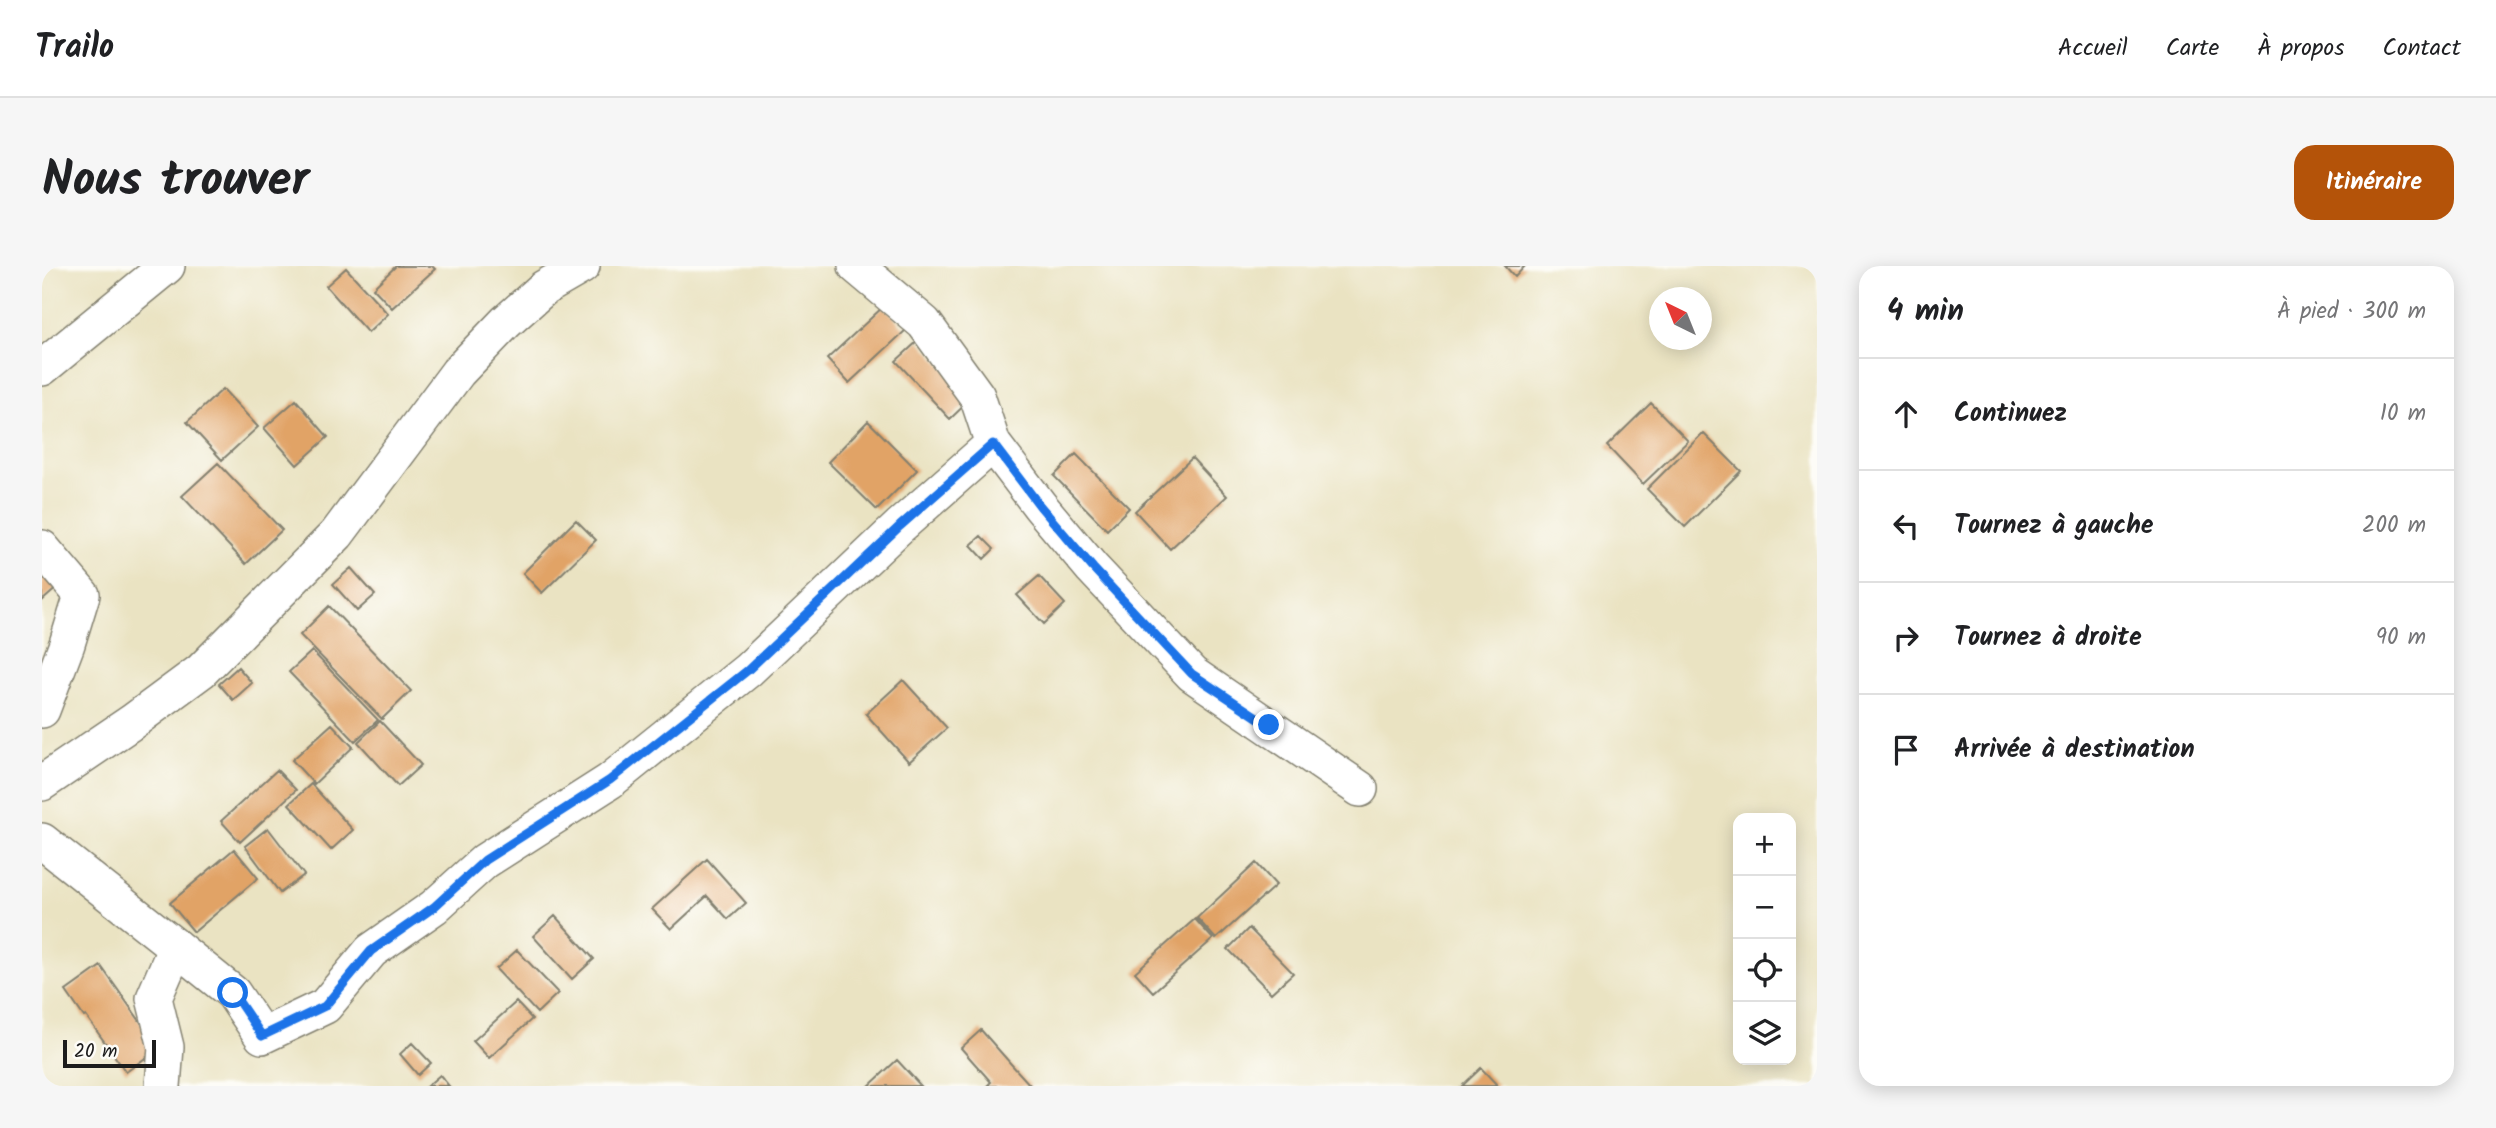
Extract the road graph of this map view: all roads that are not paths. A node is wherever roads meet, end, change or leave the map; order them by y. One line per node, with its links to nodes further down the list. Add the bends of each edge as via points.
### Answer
1 (167, 266): 4 (street)
2 (582, 266): 8 (street, via 544,288 458,372 337,534 201,671)
3 (856, 266): 5 (street, via 924,323 977,396)
4 (42, 368)
5 (993, 444): 9 (street, via 1093,568 1192,674); 11 (street, via 748,670 610,780 485,860 434,907 371,951 325,1006 262,1036 233,993)
6 (42, 548): 7 (street, via 82,596)
7 (42, 710)
8 (42, 783)
9 (1360, 789)
10 (42, 841): 11 (street)
11 (176, 947): 12 (street, via 154,998 166,1047)
12 (163, 1086)

